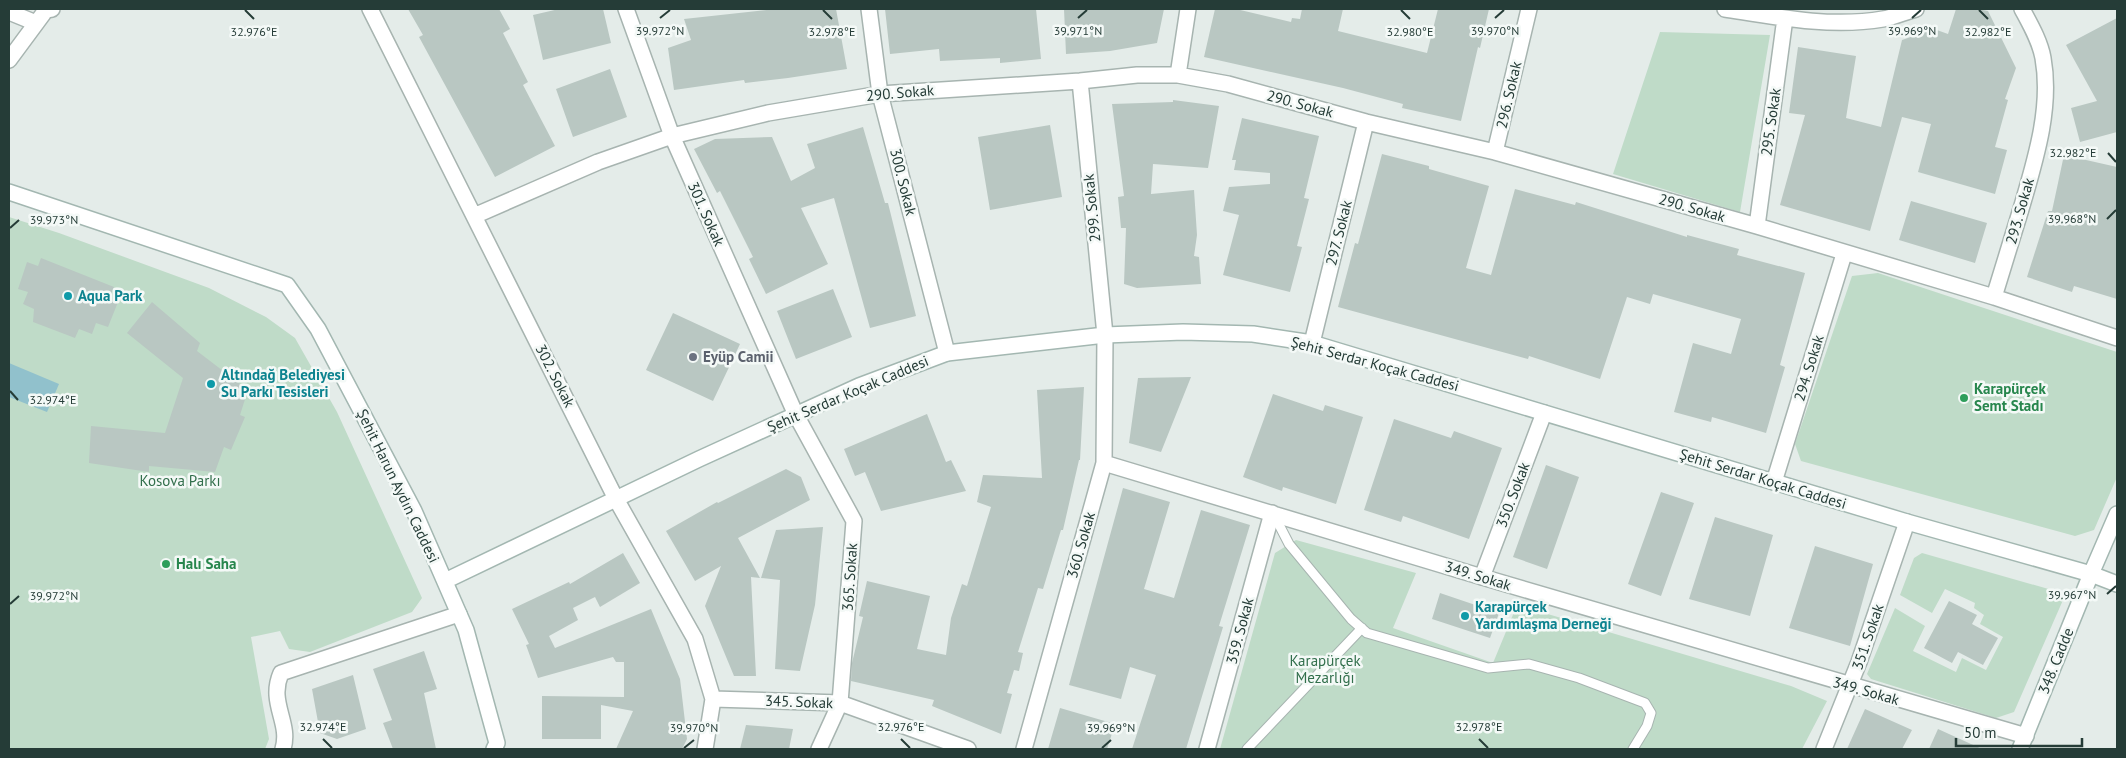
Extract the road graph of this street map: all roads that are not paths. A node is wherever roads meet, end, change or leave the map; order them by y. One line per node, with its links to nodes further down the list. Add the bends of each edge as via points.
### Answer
1 (52, 9): 12 (street, via 46,10)
2 (370, 9): 21 (street, 302. Sokak)
3 (626, 9): 18 (street, 301. Sokak)
4 (869, 9): 16 (street, 300. Sokak)
5 (1188, 9): 14 (street)
6 (1529, 9): 19 (street, 296. Sokak)
7 (1725, 9): 11 (street)
8 (1916, 9): 11 (street, via 1884,19 1840,23)
9 (2022, 9): 24 (street, 293. Sokak, via 2043,56 2046,84 2037,153)
10 (9, 12): 12 (street)
11 (1785, 18): 22 (street, 295. Sokak)
12 (36, 22): 13 (street)
13 (9, 60)
14 (1178, 76): 15 (street, 290. Sokak, via 1137,75); 17 (street, 290. Sokak, via 1228,84)
15 (1080, 81): 16 (street, 290. Sokak); 25 (street, 299. Sokak)
16 (880, 94): 18 (street, 290. Sokak, via 768,113); 28 (street, 300. Sokak)
17 (1366, 122): 19 (street, 290. Sokak); 27 (street, 297. Sokak)
18 (672, 136): 21 (street, 290. Sokak, via 598,162); 30 (street, 301. Sokak)
19 (1495, 152): 22 (street, 290. Sokak)
20 (9, 192): 39 (street, Şehit Harun Aydın Caddesi, via 287,284 318,329 414,511)
21 (474, 216): 33 (street, 302. Sokak)
22 (1757, 226): 23 (street, 290. Sokak)
23 (1844, 254): 24 (street, 290. Sokak); 32 (street, 294. Sokak)
24 (1994, 297): 26 (street, 290. Sokak)
25 (1105, 335): 27 (street, Şehit Serdar Koçak Caddesi, via 1223,332); 28 (street, Şehit Serdar Koçak Caddesi); 31 (street, 360. Sokak)
26 (2117, 338)
27 (1312, 343): 29 (street, Şehit Serdar Koçak Caddesi)
28 (947, 354): 30 (street, Şehit Serdar Koçak Caddesi, via 859,386)
29 (1544, 413): 32 (street, Şehit Serdar Koçak Caddesi); 38 (street, 350. Sokak)
30 (796, 415): 33 (street, Şehit Serdar Koçak Caddesi); 45 (street, 365. Sokak, via 854,521)
31 (1104, 463): 34 (street, 349. Sokak); 52 (street, 360. Sokak)
32 (1774, 482): 36 (street, Şehit Serdar Koçak Caddesi)
33 (616, 499): 39 (street, Şehit Serdar Koçak Caddesi); 44 (street, 302. Sokak, via 695,640)
34 (1272, 513): 38 (street, 349. Sokak); 42 (lane, via 1289,544); 53 (street, 359. Sokak)
35 (2117, 514): 37 (street, 348. Cadde)
36 (1907, 522): 37 (street, Şehit Serdar Koçak Caddesi); 43 (street, 351. Sokak)
37 (2091, 574): 40 (street, Şehit Serdar Koçak Caddesi); 46 (street, 348. Cadde)
38 (1482, 578): 43 (street, 349. Sokak)
39 (445, 581): 41 (street, Şehit Harun Aydın Caddesi)
40 (2117, 584)
41 (459, 614): 47 (street, via 281,673 275,694 286,739); 48 (street, Şehit Harun Aydın Caddesi, via 497,742)
42 (1362, 628): 54 (lane); 55 (lane, via 1367,634 1397,644 1488,668 1529,664 1579,678 1645,704 1650,713 1647,726)
43 (1850, 686): 46 (street, 349. Sokak); 56 (street, 351. Sokak)
44 (713, 699): 45 (street, 345. Sokak); 49 (street, 302. Sokak)
45 (840, 703): 50 (street, 365. Sokak); 51 (street, 345. Sokak)
46 (2023, 743)
47 (283, 749)
48 (494, 749)
49 (705, 749)
50 (819, 749)
51 (968, 749)
52 (1024, 749)
53 (1207, 749)
54 (1247, 749)
55 (1633, 749)
56 (1824, 749)

